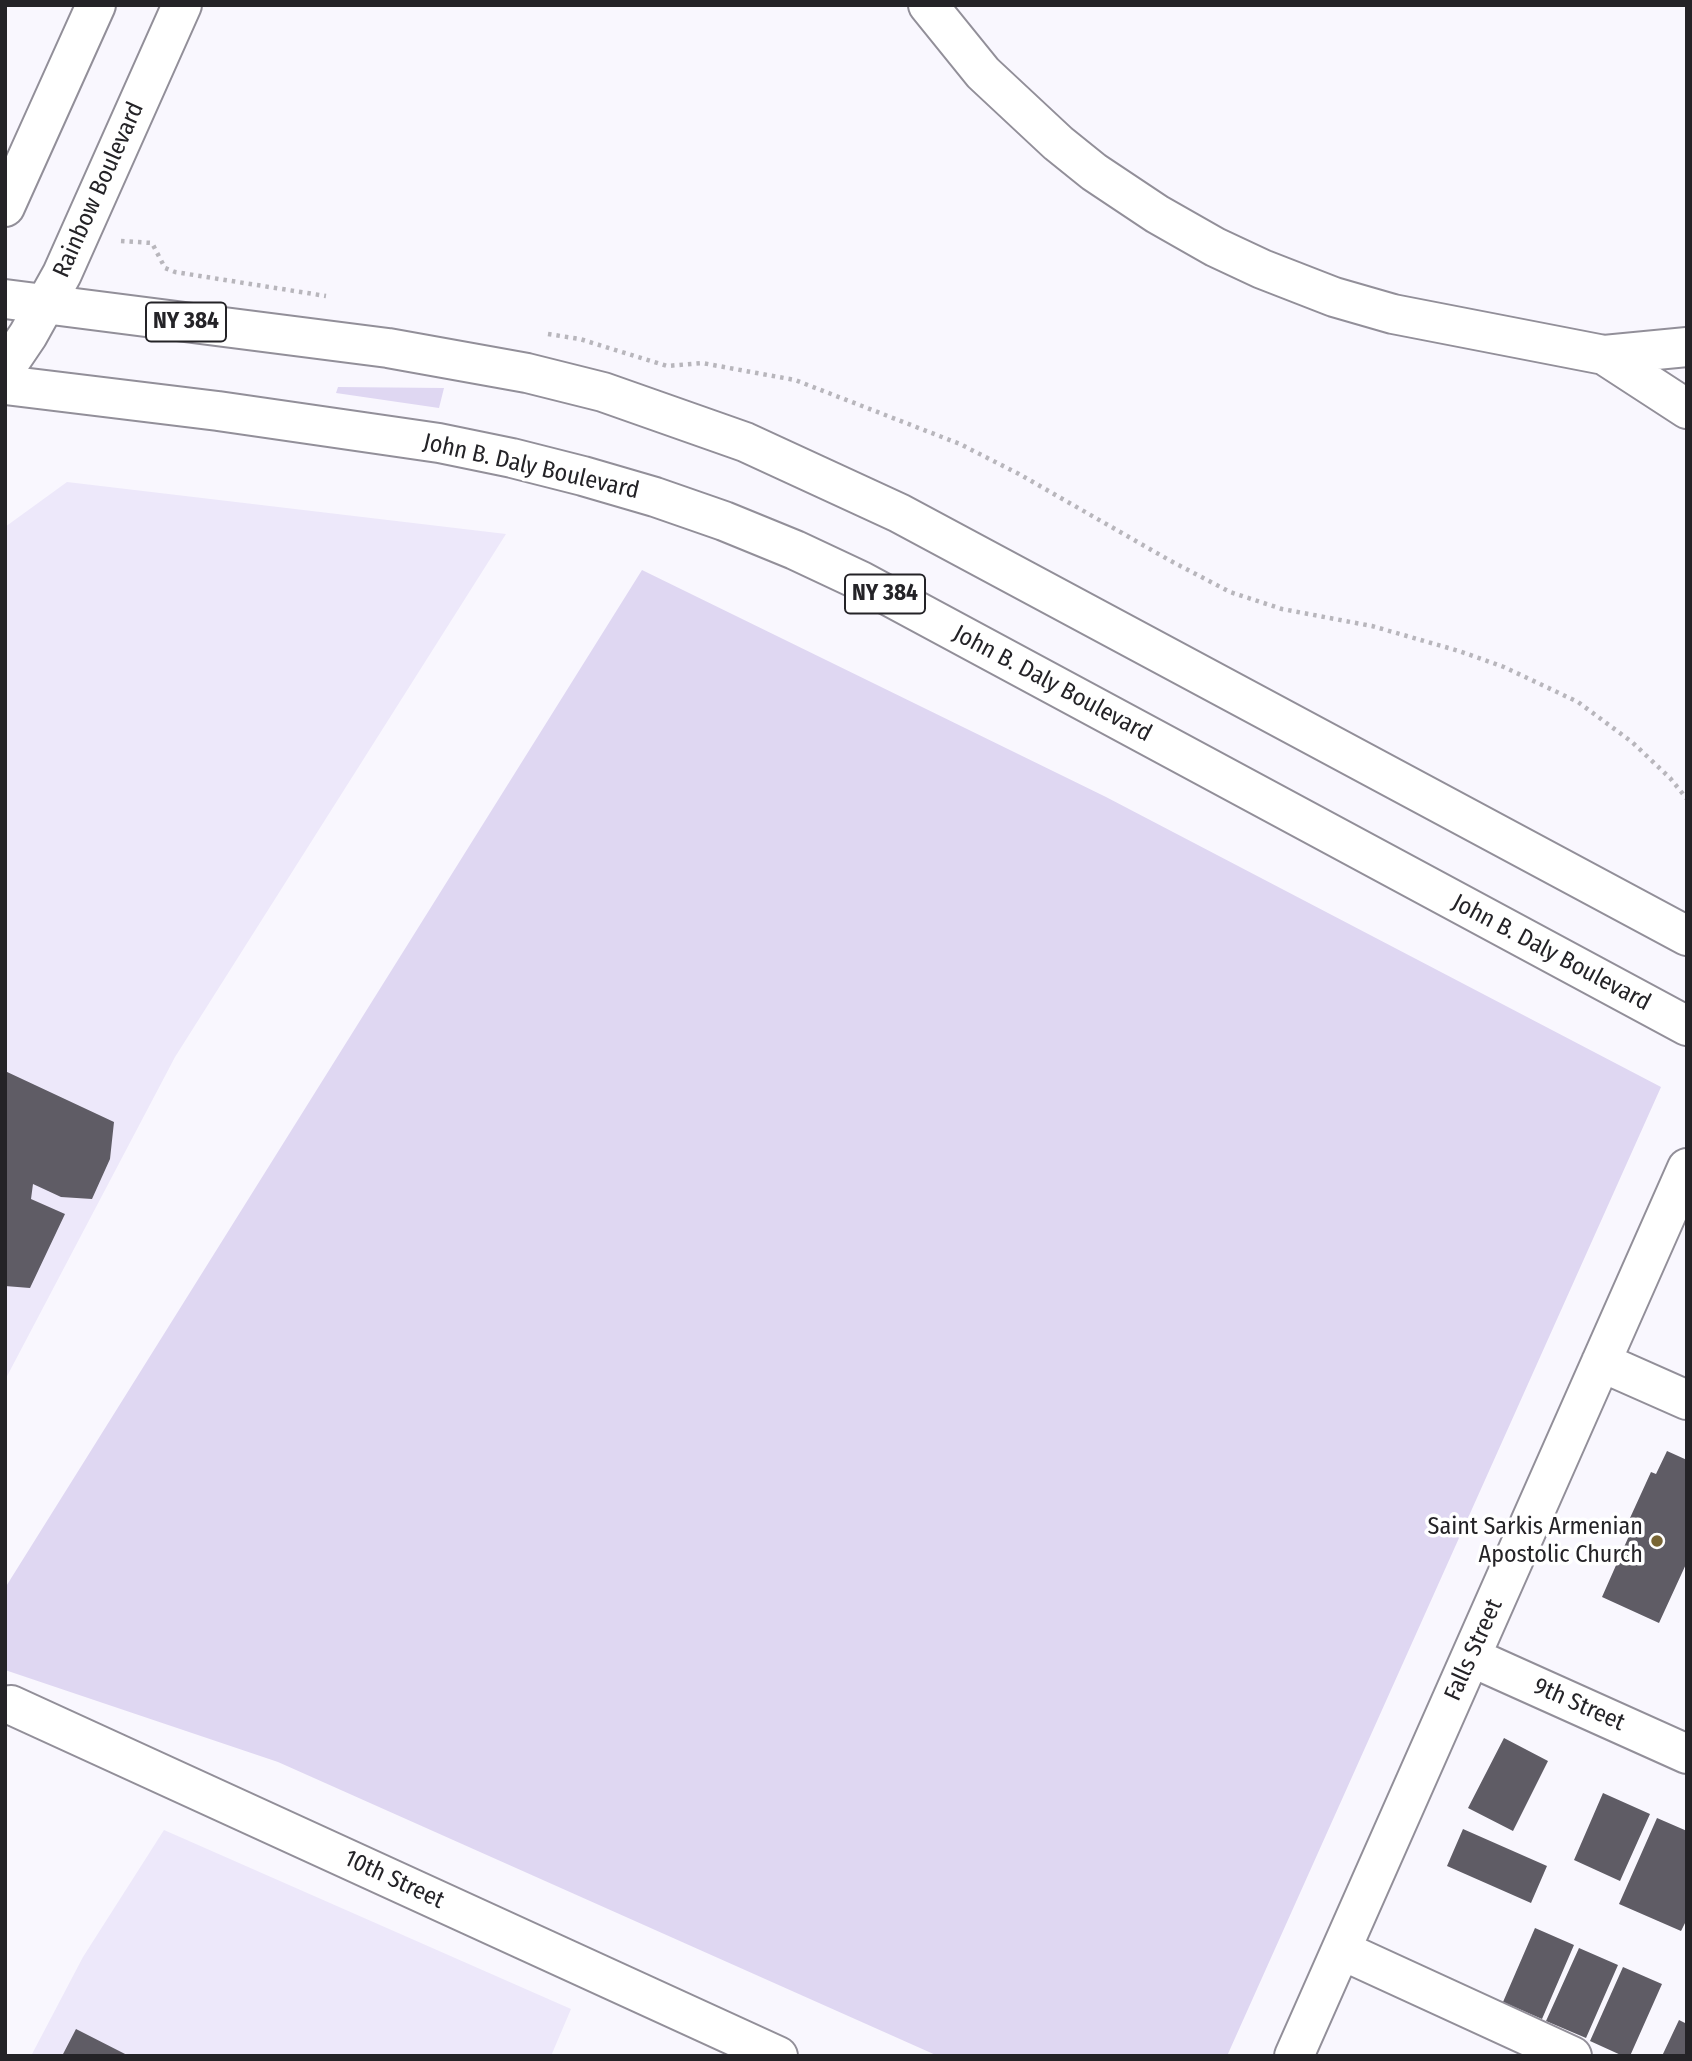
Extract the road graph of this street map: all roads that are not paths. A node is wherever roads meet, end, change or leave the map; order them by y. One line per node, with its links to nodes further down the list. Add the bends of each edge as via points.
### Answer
1 (96, 5): 4 (main road)
2 (182, 5): 6 (main road, Rainbow Boulevard)
3 (928, 5): 8 (main road, via 983,73 1058,143 1157,214 1215,247 1298,283 1393,314)
4 (5, 207)
5 (5, 299): 6 (main road, NY 384)
6 (45, 305): 9 (main road, Rainbow Boulevard); 12 (main road, NY 384, via 375,346 527,373 603,392 745,442 899,513)
7 (1687, 347): 8 (main road)
8 (1604, 355): 11 (main road)
9 (5, 369)
10 (5, 385): 13 (main road, John B. Daly Boulevard / NY 384, via 439,443 583,476 724,521 861,581)
11 (1687, 408)
12 (1687, 936)
13 (1687, 1026)
14 (1687, 1168): 15 (main road, Falls Street)
15 (1601, 1362): 16 (main road); 17 (main road, Falls Street)
16 (1687, 1400)
17 (1471, 1657): 19 (main road, 9th Street); 20 (main road, Falls Street)
18 (11, 1705): 21 (main road, 10th Street)
19 (1687, 1754)
20 (1341, 1950): 22 (main road, Falls Street); 23 (main road)
21 (778, 2056)
22 (1294, 2056)
23 (1572, 2056)

